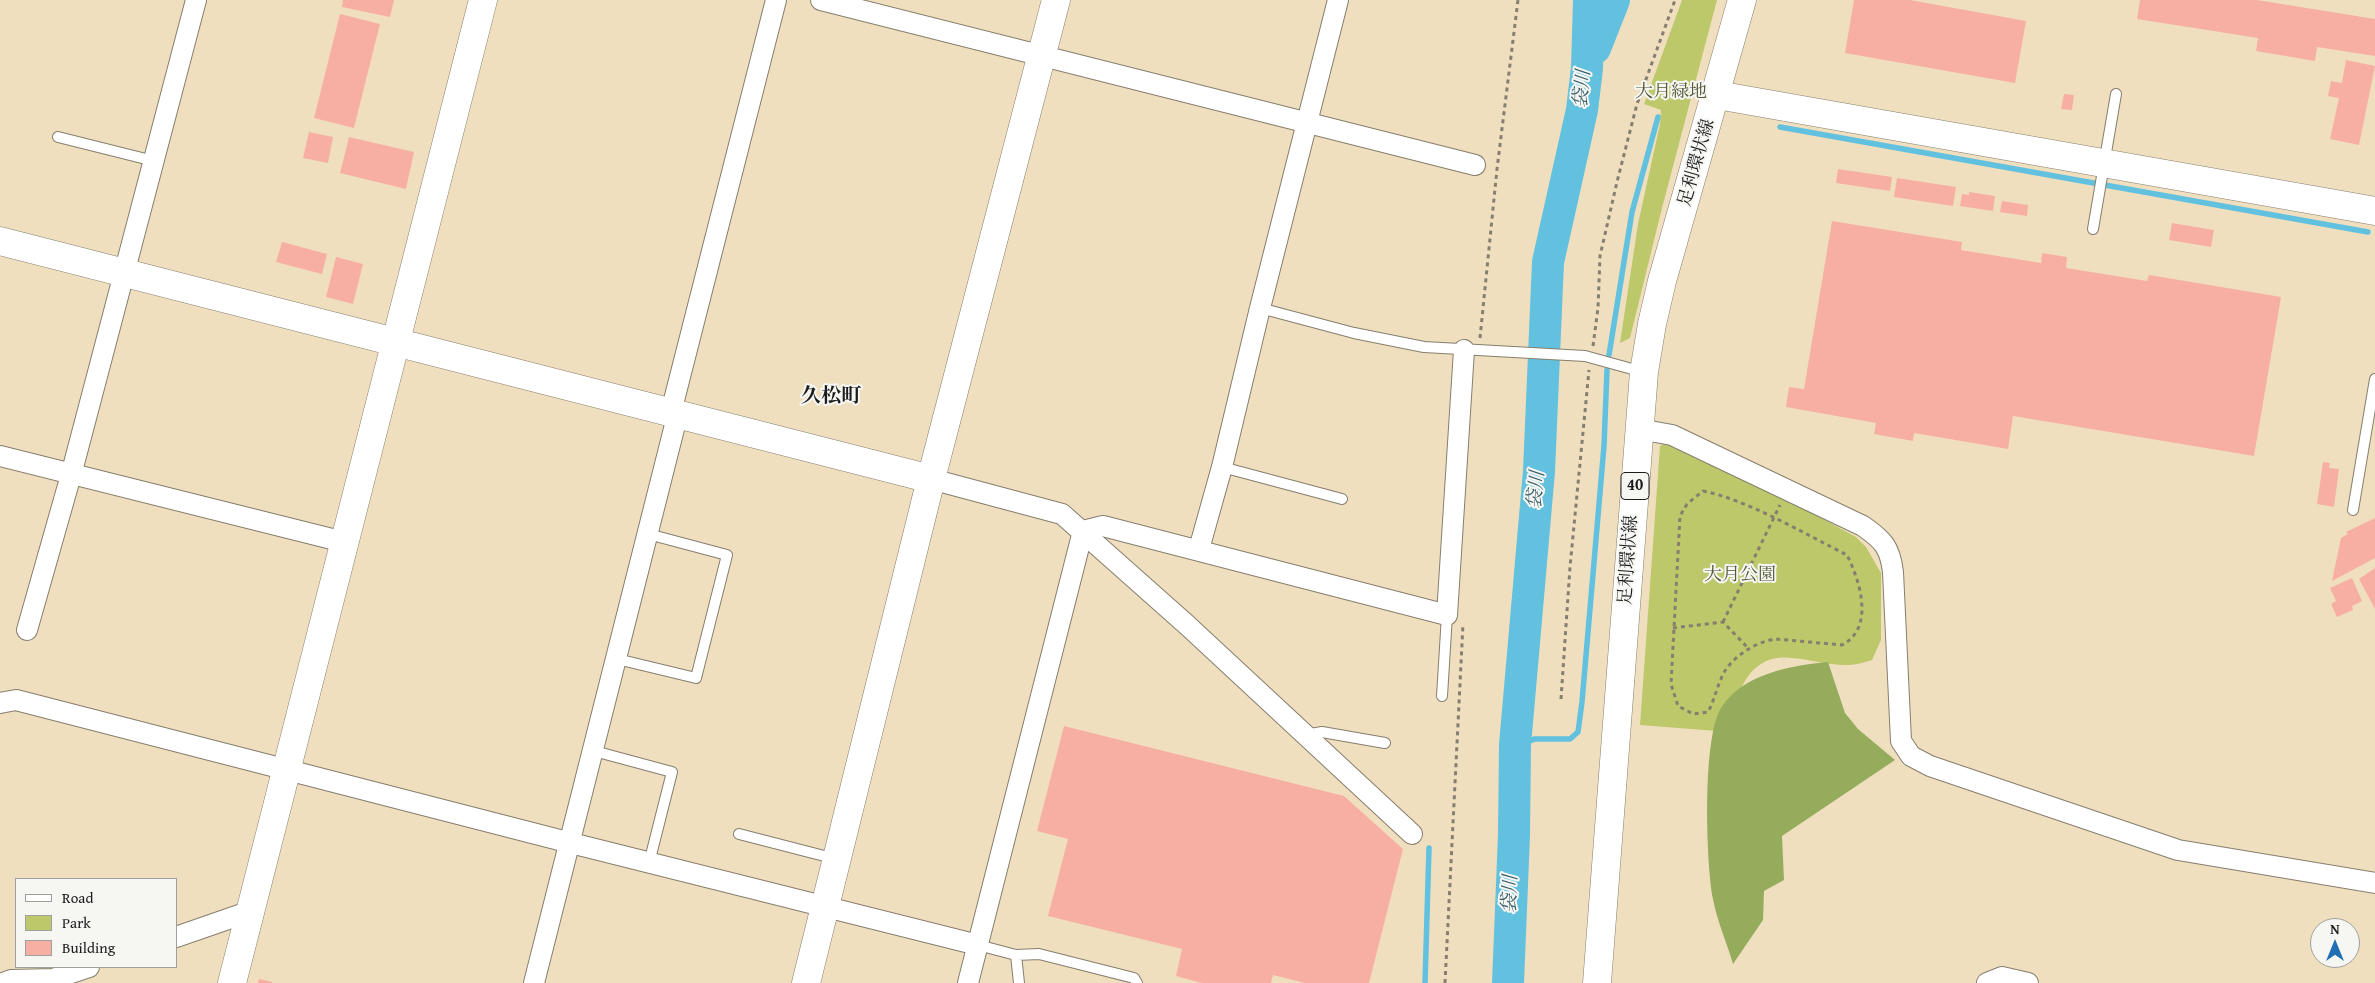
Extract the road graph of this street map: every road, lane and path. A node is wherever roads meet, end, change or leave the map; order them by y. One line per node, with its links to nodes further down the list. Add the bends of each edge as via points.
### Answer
1 (196, 0): 15 (street)
2 (483, 0): 23 (street)
3 (776, 0): 29 (street)
4 (821, 0): 10 (street)
5 (1056, 0): 10 (street)
6 (1338, 0): 13 (street)
7 (1518, 0): 24 (path)
8 (1674, 0): 25 (path, via 1637,104 1617,182 1600,256 1598,308)
9 (1742, 0): 12 (street, 足利環状線 / 40)
10 (1042, 55): 13 (street); 34 (street)
11 (2116, 94): 16 (lane)
12 (1717, 95): 16 (street); 27 (street, 足利環状線 / 40, via 1662,281)
13 (1307, 122): 17 (street); 22 (street)
14 (58, 137): 15 (lane)
15 (154, 161): 21 (street)
16 (2104, 163): 18 (street); 19 (lane)
17 (1475, 165)
18 (2375, 211)
19 (2093, 229)
20 (0, 241): 21 (street)
21 (125, 273): 23 (street); 33 (street)
22 (1260, 308): 24 (lane, via 1387,341 1424,347); 32 (street)
23 (396, 342): 29 (street); 41 (street)
24 (1476, 347): 27 (lane, via 1585,356); 43 (street)
25 (1592, 347)
26 (1590, 367): 50 (path, via 1570,566)
27 (1644, 372): 30 (street, 足利環状線 / 40)
28 (2375, 379): 37 (lane)
29 (675, 412): 34 (street); 40 (street)
30 (1639, 428): 61 (street, via 1672,435 1863,526 1881,538 1891,556 1893,572 1901,742 1911,756 1930,766 2178,850); 76 (street, 足利環状線 / 40)
31 (0, 456): 33 (street)
32 (1222, 467): 36 (lane); 42 (street)
33 (71, 475): 41 (street); 46 (street)
34 (931, 479): 39 (street, via 1046,508 1062,514); 59 (street)
35 (1783, 497): 38 (path)
36 (1342, 499)
37 (2353, 510)
38 (1773, 518): 44 (path); 45 (path, via 1703,491 1687,504 1680,516); 47 (path, via 1847,554 1861,587 1860,628 1852,640 1842,645 1776,639)
39 (1083, 531): 42 (street, via 1103,526); 52 (street); 65 (street)
40 (648, 534): 48 (street); 48 (lane, via 727,555 696,678)
41 (344, 542): 55 (street)
42 (1199, 549): 43 (street)
43 (1455, 617): 49 (lane); 75 (path, via 1454,757)
44 (1723, 622): 45 (path); 47 (path)
45 (1673, 628): 47 (path, via 1672,690 1678,706 1693,714 1708,712 1721,677 1730,664)
46 (27, 630)
47 (1749, 649)
48 (617, 659): 54 (street)
49 (1442, 696)
50 (1561, 699)
51 (0, 703): 55 (street, via 16,700)
52 (1305, 735): 53 (lane, via 1322,732); 57 (street)
53 (1385, 743)
54 (594, 751): 58 (street); 60 (lane, via 672,772)
55 (286, 771): 58 (street); 63 (street)
56 (739, 834): 59 (lane)
57 (1412, 834)
58 (571, 844): 60 (street); 70 (street)
59 (837, 860): 62 (street)
60 (649, 863): 62 (street)
61 (2375, 884)
62 (825, 907): 65 (street); 71 (street)
63 (251, 911): 64 (street); 69 (street)
64 (178, 936)
65 (978, 945): 66 (lane); 72 (street)
66 (1016, 955): 73 (lane); 74 (lane, via 1039,954 1134,978)
67 (86, 968): 68 (street, via 52,979)
68 (3, 983)
69 (232, 983)
70 (534, 983)
71 (806, 983)
72 (968, 983)
73 (1019, 983)
74 (1137, 983)
75 (1445, 983)
76 (1597, 983)
77 (1987, 983): 78 (street, via 2002,977)
78 (2028, 983)

